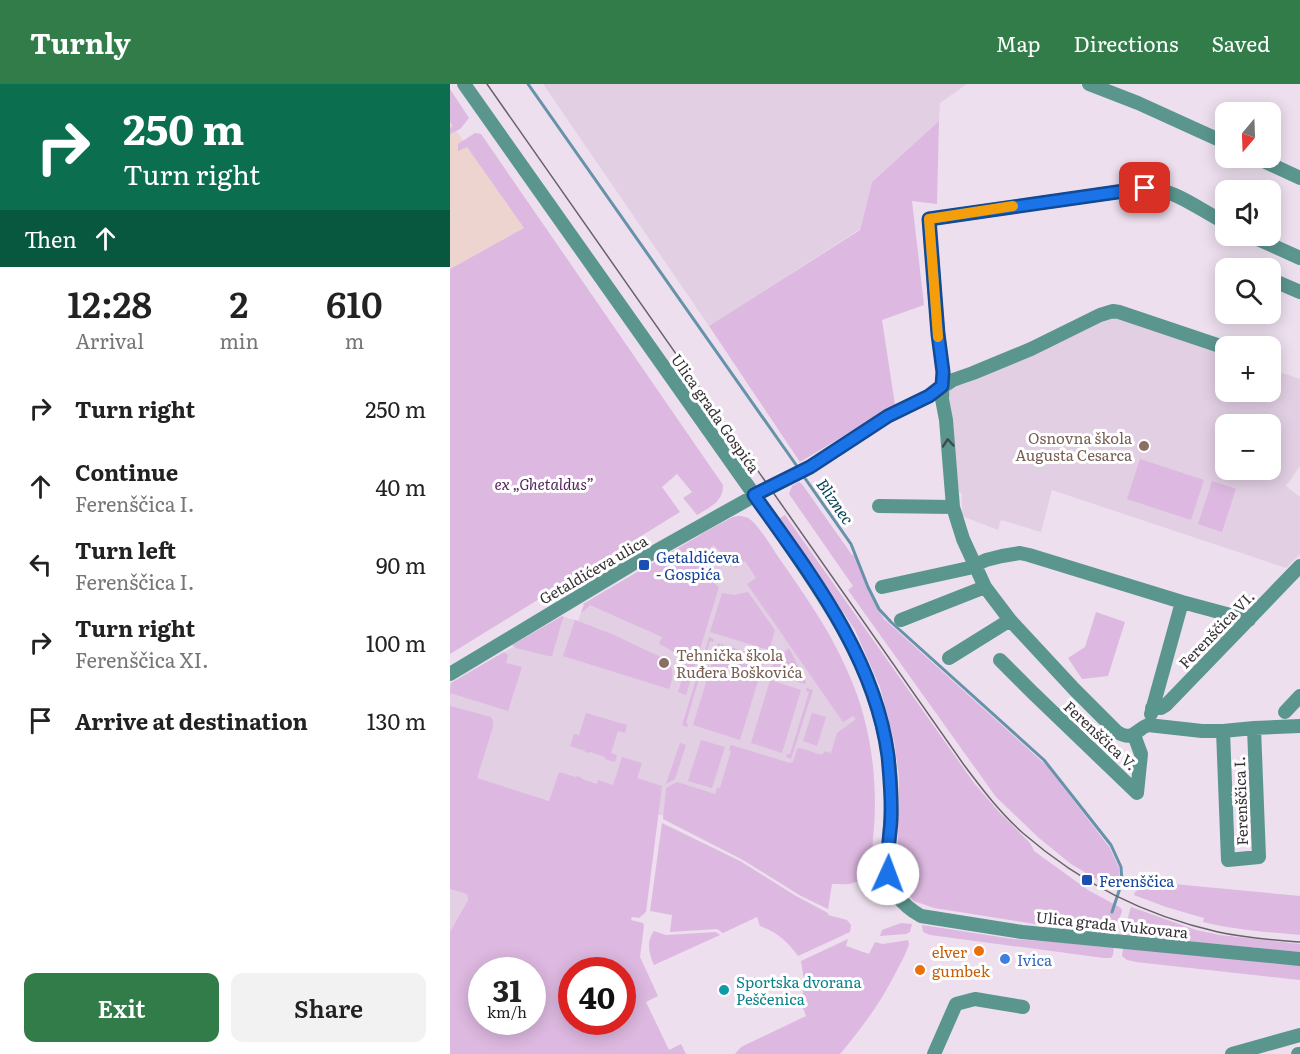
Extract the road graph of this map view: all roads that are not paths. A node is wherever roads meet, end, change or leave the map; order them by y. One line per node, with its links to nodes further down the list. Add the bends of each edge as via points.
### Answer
1 (464, 84): 13 (street, Ulica grada Gospića)
2 (1089, 84): 3 (street)
3 (1215, 138)
4 (1278, 168): 5 (street)
5 (1300, 178)
6 (1215, 217): 12 (street, via 1176,195 1145,188 929,219)
7 (1273, 246): 8 (street)
8 (1300, 258)
9 (1281, 283): 10 (street)
10 (1300, 291)
11 (1215, 344): 12 (street, via 1113,311)
12 (942, 386): 13 (street, Getaldićeva ulica, via 810,467); 14 (street, one-way to 12)
13 (754, 495): 26 (street, Getaldićeva ulica); 35 (street, Ulica grada Gospića, via 821,592 860,661 883,729 891,782 888,874 901,902)
14 (952, 503): 15 (street); 16 (street)
15 (879, 506)
16 (975, 566): 18 (street); 19 (street); 20 (street, via 1002,556 1029,555)
17 (1300, 566): 23 (street, Ferenščica VI.)
18 (882, 587)
19 (985, 587): 21 (street); 22 (street)
20 (1182, 602): 23 (street); 28 (street)
21 (901, 620)
22 (1010, 620): 24 (street); 34 (street, via 1117,732)
23 (1249, 620): 28 (street, Ferenščica VI., via 1166,705)
24 (948, 658)
25 (1000, 660): 34 (street, Ferenščica V., via 1137,792 1141,754)
26 (450, 674)
27 (1300, 696): 29 (street)
28 (1152, 708): 30 (street)
29 (1285, 712)
30 (1148, 725): 33 (street); 34 (street)
31 (1300, 726): 32 (street)
32 (1254, 728): 33 (street); 33 (street, Ferenščica I., via 1258,857 1228,860)
33 (1223, 731)
34 (1134, 735)
35 (921, 916): 36 (street, Ulica grada Vukovara, via 1022,932)
36 (1300, 959)
37 (1023, 1007): 39 (street, via 975,999 956,1004)
38 (1300, 1035): 40 (street)
39 (934, 1054)
40 (1232, 1054)

